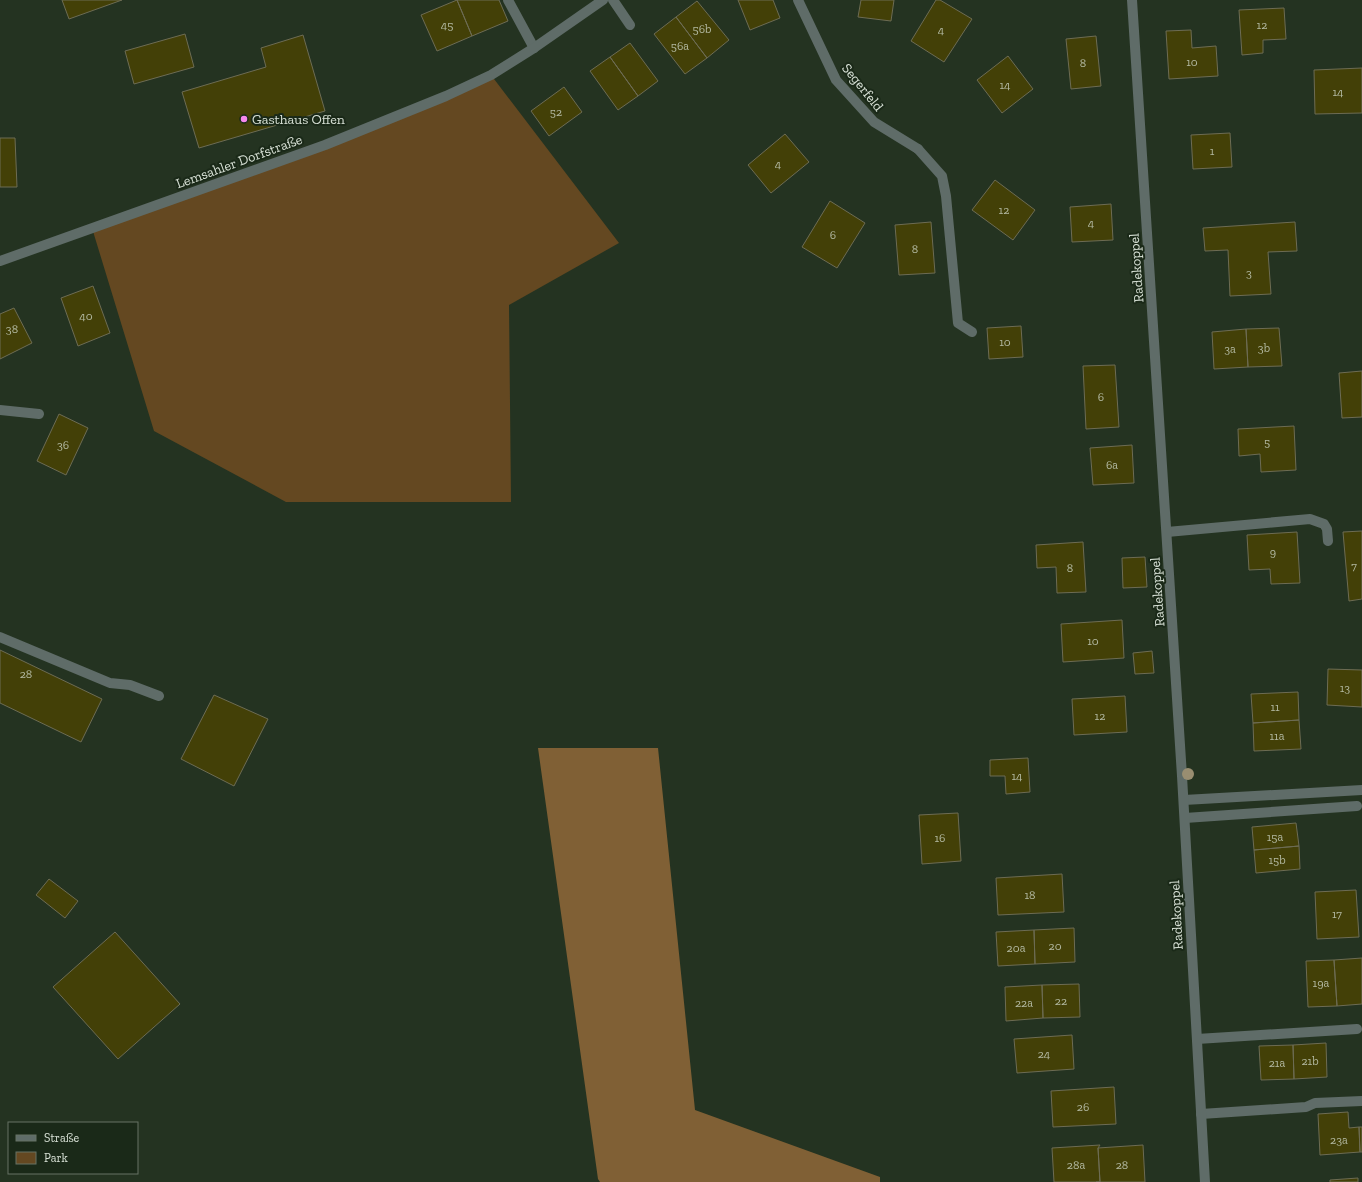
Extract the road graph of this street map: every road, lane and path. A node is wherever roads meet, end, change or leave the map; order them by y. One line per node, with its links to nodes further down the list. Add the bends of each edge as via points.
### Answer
1 (508, 0): 7 (street)
2 (603, 0): 7 (street, Lemsahler Dorfstraße)
3 (613, 0): 6 (street)
4 (798, 0): 9 (street, Segerfeld, via 836,80 874,122 918,149 942,176 958,323)
5 (1132, 0): 12 (street, Radekoppel)
6 (630, 25)
7 (534, 48): 8 (street, Lemsahler Dorfstraße, via 491,75 446,96 325,145)
8 (0, 261)
9 (972, 332)
10 (0, 410): 11 (street)
11 (38, 414)
12 (1167, 532): 13 (street, via 1310,519 1324,524); 17 (street, Radekoppel)
13 (1328, 541)
14 (0, 637): 15 (street, via 110,683 130,685)
15 (159, 696)
16 (1362, 790): 17 (street)
17 (1184, 800): 19 (street, Radekoppel)
18 (1357, 806): 19 (street)
19 (1184, 818): 21 (street, Radekoppel)
20 (1357, 1029): 21 (street)
21 (1197, 1039): 23 (street, Radekoppel)
22 (1362, 1101): 23 (street)
23 (1201, 1114): 24 (street, Radekoppel)
24 (1205, 1182)

